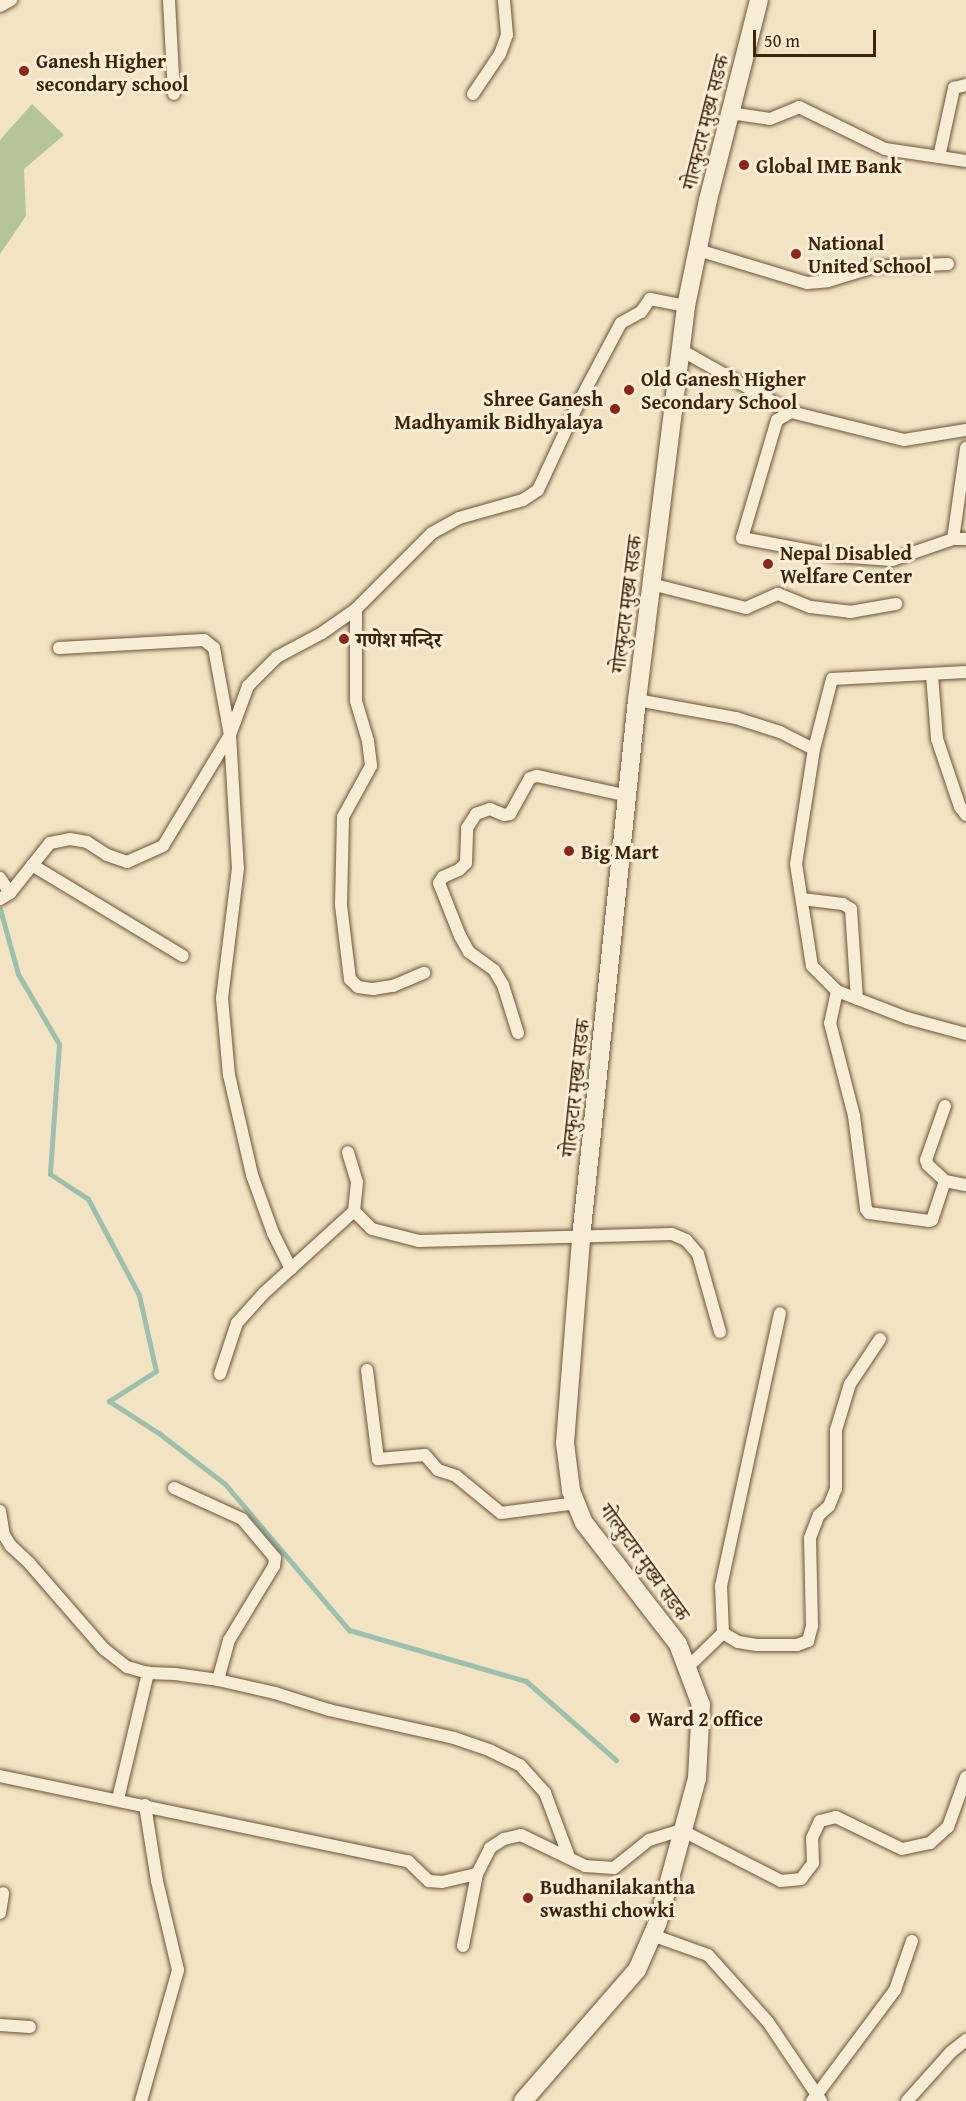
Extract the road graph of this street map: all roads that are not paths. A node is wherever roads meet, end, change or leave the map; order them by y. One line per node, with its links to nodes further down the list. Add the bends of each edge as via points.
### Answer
1 (11, 0): 5 (street)
2 (169, 0): 7 (street)
3 (504, 0): 8 (street, via 507,35 501,54)
4 (759, 0): 9 (main road, गोल्फुटार मुख्य सडक)
5 (0, 6)
6 (966, 86): 10 (street, via 954,88)
7 (174, 94)
8 (473, 94)
9 (730, 113): 10 (street, via 770,119 799,107 885,149); 12 (main road, गोल्फुटार मुख्य सडक)
10 (939, 157): 11 (street)
11 (966, 161)
12 (698, 250): 13 (street, via 807,283 874,267); 14 (main road, गोल्फुटार मुख्य सडक)
13 (948, 264)
14 (686, 306): 15 (main road, गोल्फुटार मुख्य सडक); 23 (street, via 650,299 641,312 621,323 538,490 523,500 459,518 432,533)
15 (681, 351): 16 (street); 21 (main road, गोल्फुटार मुख्य सडक)
16 (790, 412): 17 (street, via 904,440); 19 (street, via 777,420 742,538 837,556 892,560)
17 (966, 430)
18 (966, 448): 19 (street)
19 (953, 539): 20 (street)
20 (966, 539)
21 (651, 584): 22 (street, via 746,608 778,594 811,607 850,612); 27 (main road, गोल्फुटार मुख्य सडक)
22 (896, 604)
23 (356, 609): 28 (street, via 277,657 248,686); 37 (street, via 356,701 368,741 370,766 343,817 341,905 350,979 358,987 373,989 393,986)
24 (60, 648): 28 (street, via 204,640 214,648)
25 (966, 672): 26 (street)
26 (932, 675): 29 (street, via 832,680); 31 (street, via 937,739)
27 (637, 700): 29 (street, via 736,718 780,732); 30 (main road, गोल्फुटार मुख्य सडक)
28 (230, 735): 32 (street, via 163,846 127,862 87,842 70,839 50,843); 48 (street, via 238,868 222,998 229,1075 252,1175)
29 (814, 749): 35 (street, via 796,864)
30 (629, 796): 40 (street, via 530,777 510,814 490,809 476,814 467,828 466,863 440,883 469,952 494,970 503,985); 47 (main road, गोल्फुटार मुख्य सडक)
31 (966, 815)
32 (32, 865): 34 (street); 36 (street)
33 (0, 878): 34 (street)
34 (5, 896)
35 (801, 899): 38 (street, via 812,966); 39 (street, via 843,904 852,909)
36 (183, 956)
37 (424, 973)
38 (837, 991): 39 (street); 44 (street, via 830,1023 854,1116 866,1209 869,1213 932,1220)
39 (857, 999): 41 (street)
40 (518, 1033)
41 (966, 1034)
42 (945, 1106): 44 (street, via 926,1160)
43 (348, 1152): 46 (street, via 357,1182)
44 (945, 1180): 45 (street)
45 (966, 1185)
46 (354, 1211): 47 (street, via 372,1229 418,1241); 48 (street)
47 (581, 1238): 50 (street, via 672,1234 686,1240 698,1254); 55 (main road, गोल्फुटार मुख्य सडक, via 565,1443)
48 (291, 1269): 53 (street, via 237,1323)
49 (780, 1313): 58 (street, via 721,1586)
50 (720, 1332)
51 (880, 1339): 58 (street, via 850,1384 836,1430 836,1489 810,1538 812,1626 808,1641 797,1645 757,1645 738,1642)
52 (367, 1370): 55 (street, via 378,1459 425,1455 438,1470 456,1476 501,1513)
53 (220, 1374)
54 (174, 1488): 61 (street, via 242,1519 275,1558 274,1566 229,1640)
55 (576, 1503): 59 (main road, गोल्फुटार मुख्य सडक, via 584,1523 678,1644)
56 (0, 1511): 57 (street)
57 (2, 1537): 60 (street, via 104,1649 128,1667)
58 (723, 1633): 59 (street)
59 (687, 1668): 66 (main road, गोल्फुटार मुख्य सडक, via 701,1705 697,1778)
60 (148, 1673): 61 (street); 64 (street)
61 (218, 1680): 67 (street, via 454,1738 520,1765 545,1793)
62 (0, 1776): 64 (street)
63 (966, 1777): 66 (street, via 948,1827 930,1843 902,1849 837,1817 820,1821 812,1838 813,1863 801,1879 781,1881)
64 (118, 1799): 65 (street)
65 (145, 1805): 68 (street, via 408,1861 429,1881); 78 (street, via 157,1881 178,1970)
66 (681, 1830): 67 (street, via 649,1840 614,1868 585,1866); 71 (main road, गोल्फुटार मुख्य सडक)
67 (569, 1857): 68 (street, via 521,1835 490,1848)
68 (477, 1874): 73 (street)
69 (3, 1893): 70 (street)
70 (0, 1913)
71 (652, 1935): 77 (street, via 708,1955 768,2022); 79 (main road, गोल्फुटार मुख्य सडक, via 637,1970)
72 (912, 1941): 77 (street, via 895,1990)
73 (463, 1946)
74 (0, 2025): 75 (street)
75 (30, 2027)
76 (966, 2040): 80 (street)
77 (817, 2098)
78 (141, 2101)
79 (523, 2101)
80 (907, 2101)

